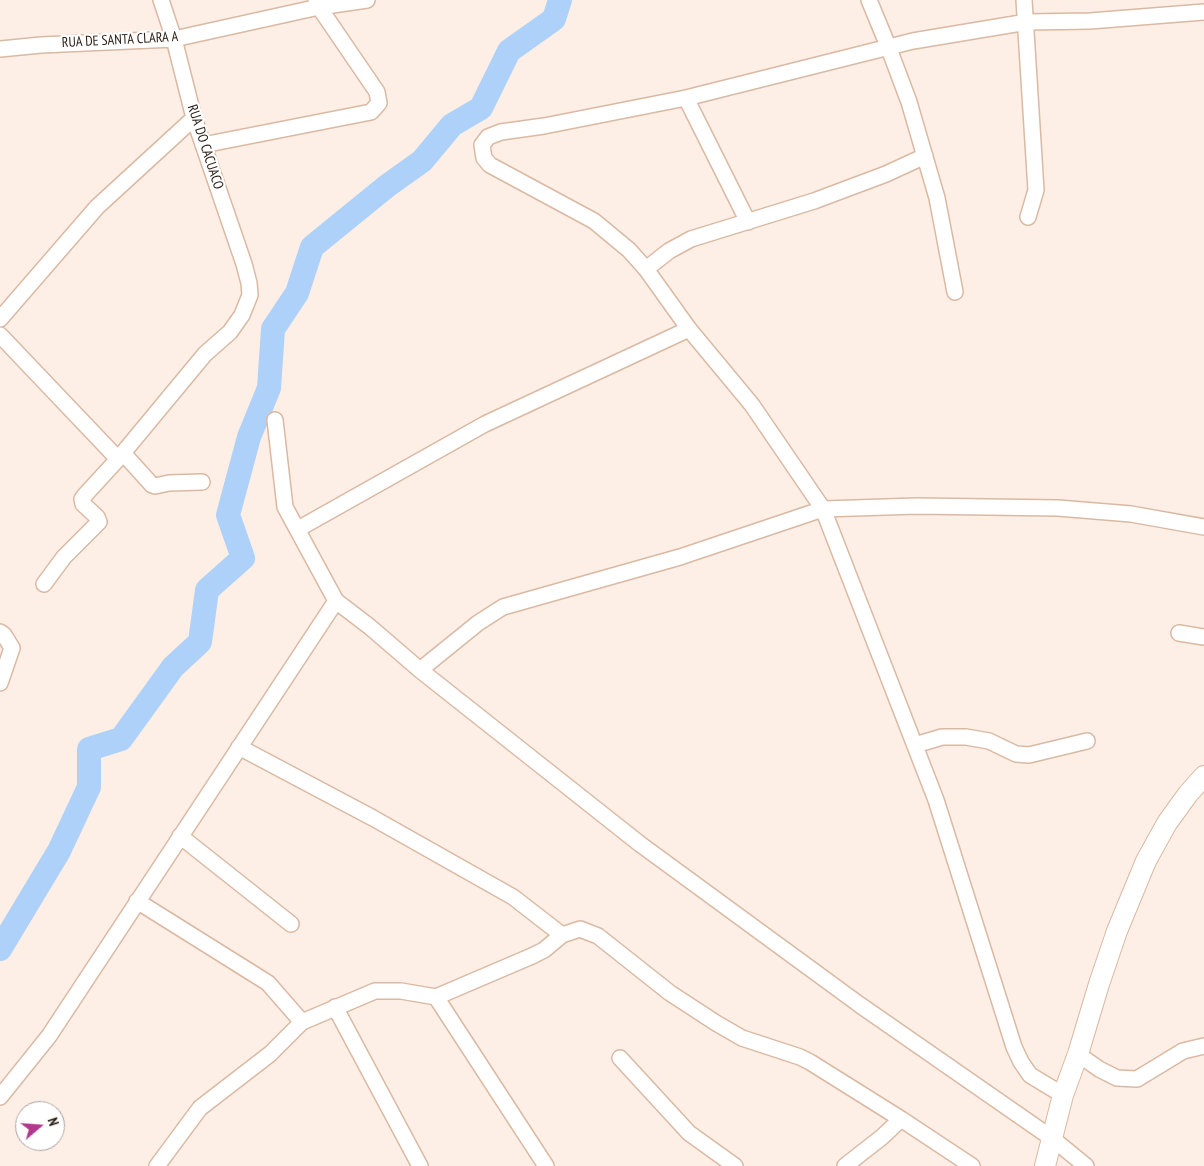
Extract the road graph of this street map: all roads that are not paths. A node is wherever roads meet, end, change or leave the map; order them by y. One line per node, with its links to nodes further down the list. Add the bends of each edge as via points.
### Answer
1 (161, 0): 8 (street, RUA DO CACUACO)
2 (367, 0): 5 (street, RUA DE SANTA CLARA A)
3 (869, 0): 9 (street)
4 (1024, 0): 7 (street)
5 (317, 4): 8 (street, RUA DE SANTA CLARA A); 13 (street, via 376,92 379,103 371,112)
6 (1204, 12): 7 (street, via 1090,21)
7 (1026, 22): 9 (street); 15 (street, via 1036,190)
8 (174, 39): 10 (street, RUA DE SANTA CLARA A); 12 (street, RUA DO CACUACO)
9 (888, 46): 11 (street); 14 (street)
10 (0, 49)
11 (686, 98): 16 (street); 17 (street, via 501,132 488,137 482,146 484,158 490,165 594,221)
12 (194, 118): 13 (street, RUA DO CACUACO); 19 (street, via 97,207)
13 (203, 145): 23 (street, RUA DO CACUACO, via 244,264 250,294 242,315 230,332 205,354)
14 (925, 156): 16 (street, via 814,201); 18 (street, via 937,198)
15 (1028, 217)
16 (748, 222): 17 (street, via 681,243)
17 (646, 269): 20 (street)
18 (955, 292)
19 (0, 319)
20 (690, 329): 25 (street, via 752,405); 27 (street, via 486,424)
21 (0, 335): 23 (street)
22 (275, 420): 27 (street, via 285,506)
23 (121, 456): 24 (street, via 155,486 169,482); 28 (street, via 82,499 99,522 64,557)
24 (202, 482)
25 (823, 509): 26 (street, via 916,506 1058,508 1131,514); 33 (street, via 680,557 503,607); 36 (street)
26 (1204, 527)
27 (298, 529): 29 (street)
28 (44, 584)
29 (336, 601): 33 (street); 37 (street)
30 (0, 632): 34 (street, via 12,648)
31 (1179, 633): 32 (street)
32 (1204, 637)
33 (420, 670): 52 (street, via 648,850 860,1005)
34 (0, 683)
35 (1087, 741): 36 (street, via 1029,755 1016,754 989,741 966,737 942,737)
36 (915, 745): 49 (street, via 936,800 1014,1047 1030,1075)
37 (238, 747): 39 (street); 42 (street, via 513,897)
38 (1204, 776): 47 (street, via 1167,823 1146,861 1117,931)
39 (180, 836): 40 (street); 41 (street)
40 (137, 901): 45 (street, via 268,984); 50 (street, via 49,1036)
41 (291, 924)
42 (562, 935): 43 (street, via 532,956); 51 (street, via 580,929 598,936 670,993 742,1038 800,1057)
43 (436, 997): 44 (street, via 402,991 376,991); 55 (street)
44 (335, 1008): 45 (street); 54 (street)
45 (302, 1022): 53 (street, via 270,1054 200,1108)
46 (1204, 1046): 47 (street, via 1183,1051 1137,1079 1117,1078)
47 (1078, 1054): 49 (street)
48 (620, 1058): 56 (street, via 689,1133)
49 (1063, 1095): 52 (street)
50 (0, 1097)
51 (901, 1119): 57 (street); 58 (street)
52 (1053, 1139): 59 (street); 60 (street)
53 (157, 1166)
54 (420, 1166)
55 (546, 1166)
56 (735, 1166)
57 (845, 1166)
58 (972, 1166)
59 (1045, 1166)
60 (1086, 1166)

